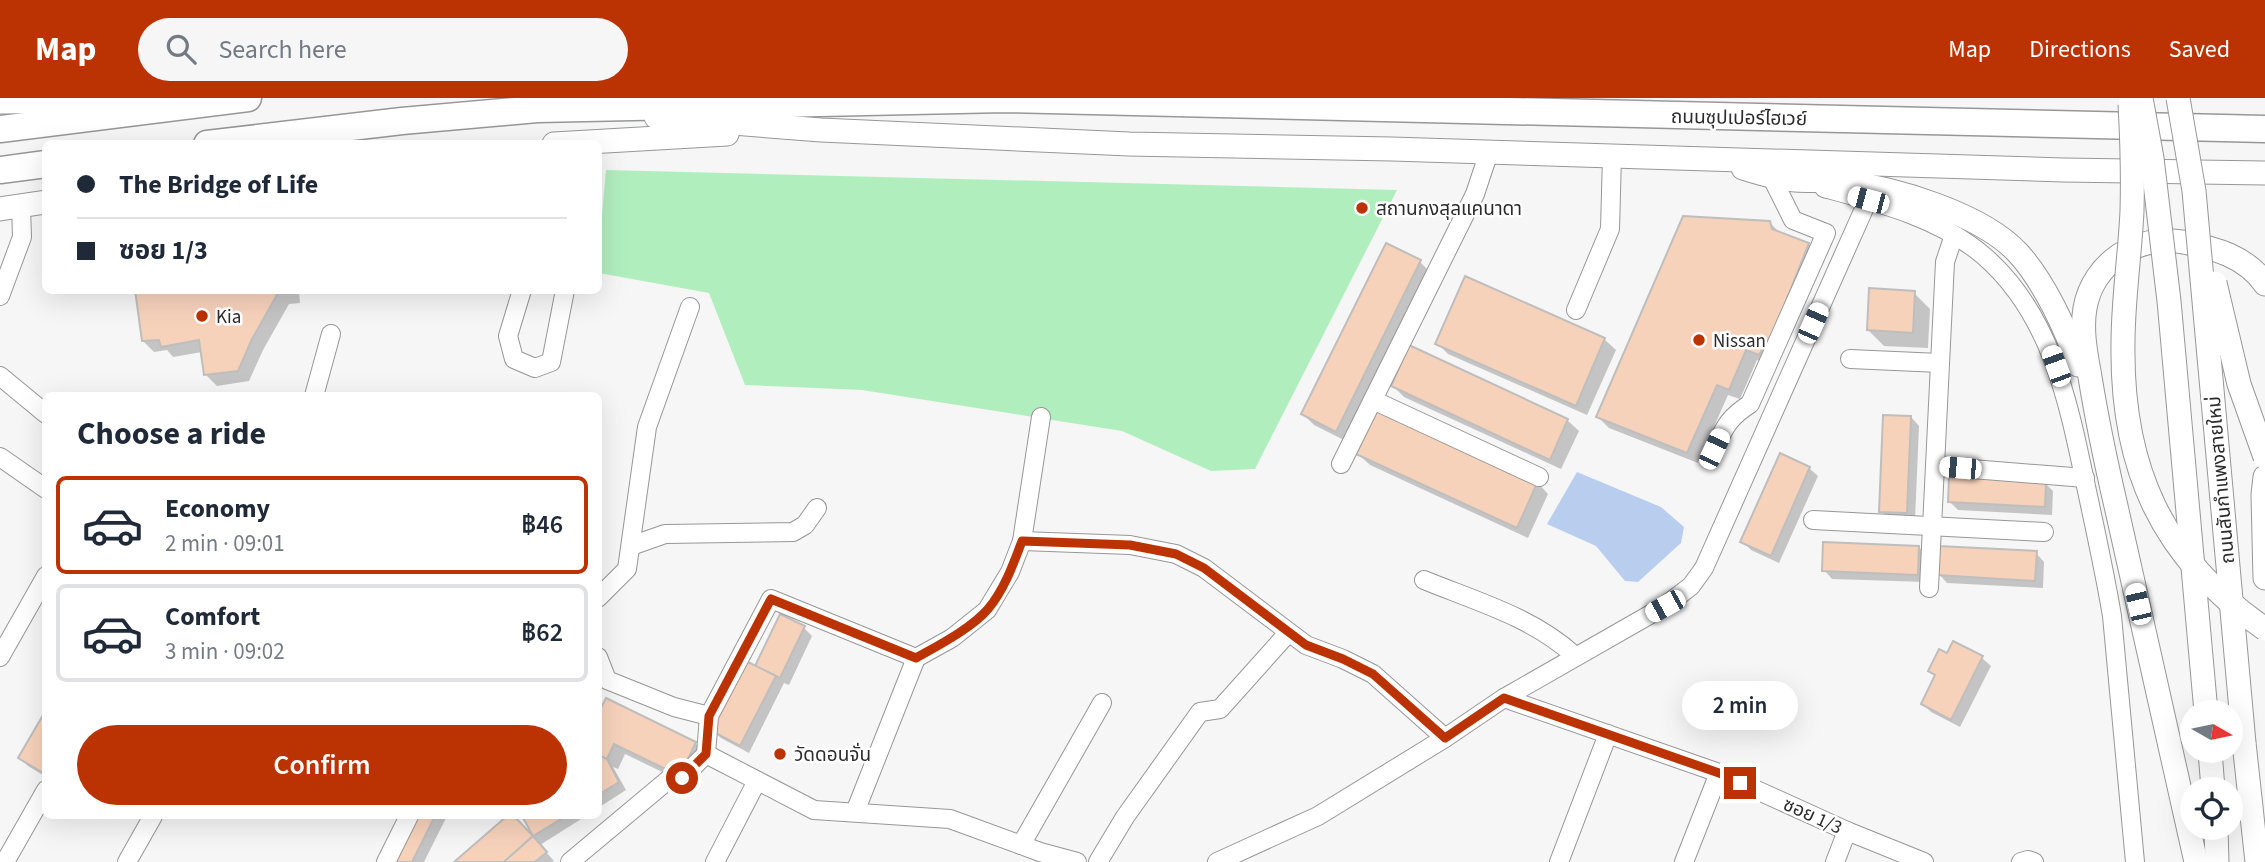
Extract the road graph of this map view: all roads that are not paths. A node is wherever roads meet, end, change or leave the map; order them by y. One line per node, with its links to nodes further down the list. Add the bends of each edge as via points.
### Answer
1 (246, 98): 5 (main road); 8 (highway)
2 (2130, 98): 60 (main road, bridge, via 2132,210 2122,344 2133,455 2158,516 2177,546 2220,594)
3 (2141, 98): 67 (main road, ถนนสันกำแพงสายใหม่, bridge, via 2169,301)
4 (2178, 98): 21 (main road, ถนนสันกำแพงสายใหม่, bridge)
5 (0, 102)
6 (563, 109): 7 (highway, ถนนซุปเปอร์ไฮเวย์); 9 (highway, ถนนซุปเปอร์ไฮเวย์, via 1005,99); 10 (main road)
7 (402, 121): 11 (highway, ถนนซุปเปอร์ไฮเวย์); 12 (highway)
8 (0, 129)
9 (2265, 129)
10 (821, 130): 13 (main road); 14 (main road, via 1129,144)
11 (241, 140)
12 (327, 140)
13 (602, 141)
14 (1489, 152): 15 (main road); 36 (street, via 1475,194)
15 (1612, 156): 16 (main road); 30 (street, via 1610,229)
16 (1713, 159): 19 (main road); 20 (main road)
17 (42, 165): 18 (highway)
18 (0, 170)
19 (2264, 174)
20 (1782, 178): 22 (street); 39 (main road, via 1876,187 1942,208 1997,236 2018,253 2070,339); 40 (street, via 1793,220 1826,233 1750,404 1734,414)
21 (2194, 191): 42 (main road, bridge, via 2232,360); 99 (main road, ถนนสันกำแพงสายใหม่, bridge)
22 (1868, 200): 24 (street, via 1924,219); 62 (street, via 1704,568 1678,597)
23 (31, 207): 28 (street)
24 (1954, 235): 33 (street, via 1945,262); 47 (street, via 1984,256 2031,312 2065,390)
25 (2265, 284): 39 (main road, via 2244,262 2211,247 2176,241 2144,243 2116,256 2098,275 2083,322)
26 (521, 294): 27 (street, via 508,336 514,359 535,368 551,362)
27 (564, 294)
28 (0, 296)
29 (690, 307): 54 (street, via 647,426)
30 (1576, 310)
31 (331, 334): 35 (street)
32 (1850, 359): 33 (street)
33 (1940, 363): 44 (street)
34 (0, 376): 37 (street)
35 (315, 392)
36 (1373, 400): 43 (street); 45 (street)
37 (42, 411)
38 (1041, 417): 53 (street)
39 (2098, 428): 97 (main road)
40 (1714, 449)
41 (0, 457): 48 (street)
42 (2265, 457)
43 (1341, 464)
44 (1935, 466): 47 (street); 51 (street)
45 (1539, 477)
46 (2265, 477): 55 (main road)
47 (2085, 478): 96 (street, via 2112,616)
48 (42, 486)
49 (817, 508): 54 (street, via 805,525 793,532 666,534)
50 (1813, 520): 51 (street)
51 (1932, 526): 52 (street); 58 (street)
52 (2044, 532)
53 (1022, 541): 61 (street, via 1130,545 1176,554 1204,568); 64 (street, via 987,610 952,638)
54 (631, 546): 59 (street, via 627,569)
55 (2265, 578)
56 (1423, 580): 62 (street, via 1521,620)
57 (42, 583): 63 (street)
58 (1929, 588)
59 (602, 593)
60 (2265, 629)
61 (1288, 633): 71 (street, via 1373,674); 88 (street, via 1220,709 1200,712)
62 (1575, 656): 66 (street)
63 (0, 657)
64 (916, 658): 69 (street, via 771,599); 76 (street)
65 (602, 667): 69 (street, via 607,680)
66 (1504, 698): 70 (street, ซอย 1/3); 71 (street)
67 (2205, 700)
68 (1102, 703): 81 (street)
69 (709, 716): 72 (street)
70 (1608, 734): 73 (street, ซอย 1/3); 90 (street)
71 (1445, 738): 89 (street, via 1318,816)
72 (706, 754): 74 (street); 85 (street, via 682,778 668,780)
73 (1719, 773): 79 (street, ซอย 1/3); 91 (street)
74 (757, 781): 76 (street, via 814,810); 86 (street)
75 (42, 797): 82 (street)
76 (855, 812): 81 (street, via 950,819)
77 (151, 819): 83 (street)
78 (408, 819): 84 (street)
79 (1847, 831): 92 (street); 93 (street, ซอย 1/3)
80 (2216, 840): 98 (main road)
81 (1021, 845): 87 (street)
82 (5, 862)
83 (127, 862)
84 (386, 862)
85 (570, 862)
86 (715, 862)
87 (1077, 862)
88 (1098, 862)
89 (1217, 862)
90 (1559, 862)
91 (1684, 862)
92 (1835, 862)
93 (1924, 862)
94 (2021, 862): 95 (street)
95 (2034, 862)
96 (2135, 862)
97 (2196, 862)
98 (2217, 862)
99 (2257, 862)

